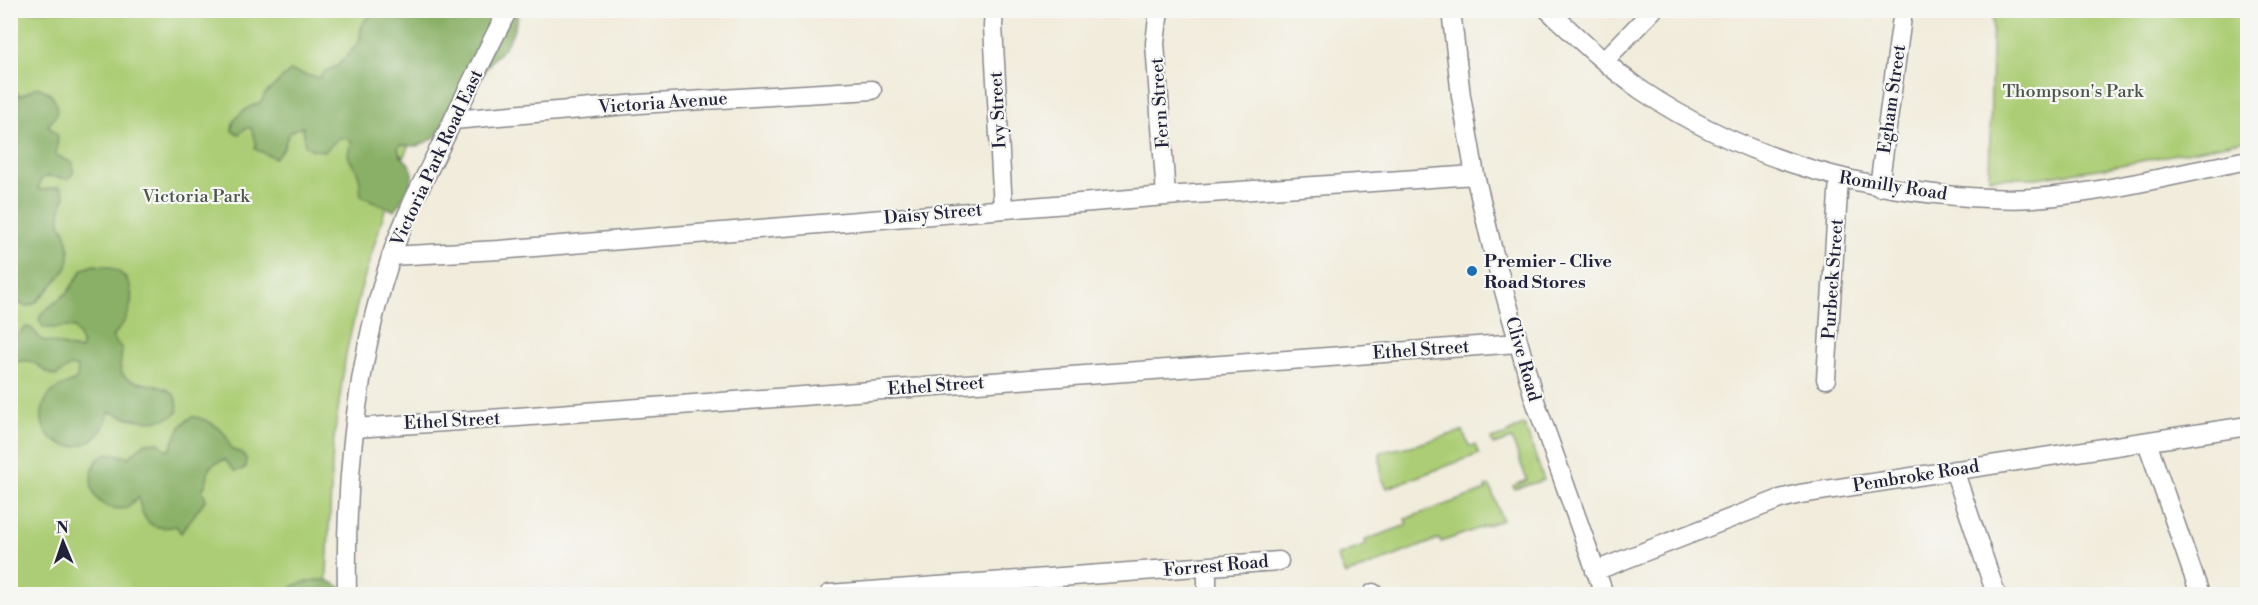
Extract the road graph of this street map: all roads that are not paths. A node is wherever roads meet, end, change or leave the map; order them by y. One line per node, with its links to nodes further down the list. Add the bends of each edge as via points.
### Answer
1 (506, 10): 10 (street, Victoria Park Road East)
2 (994, 10): 16 (street, Ivy Street)
3 (1159, 10): 15 (street, Fern Street, via 1155,43)
4 (1451, 10): 12 (street, Clive Road)
5 (1548, 10): 8 (street, Romilly Road)
6 (1653, 10): 8 (street)
7 (1903, 10): 14 (street, Egham Street)
8 (1604, 61): 13 (street, Romilly Road, via 1683,115 1758,151)
9 (872, 90): 10 (street, Victoria Avenue)
10 (453, 120): 17 (street, Victoria Park Road East)
11 (2247, 160): 14 (street, Romilly Road, via 2099,190 2032,198 1989,198)
12 (1475, 175): 15 (street, Daisy Street); 18 (street, Clive Road)
13 (1839, 178): 14 (street, Romilly Road); 19 (street, Purbeck Street)
14 (1880, 187)
15 (1166, 196): 16 (street, Daisy Street)
16 (1003, 209): 17 (street, Daisy Street)
17 (391, 256): 21 (street, Victoria Park Road East, via 369,340)
18 (1518, 343): 21 (street, Ethel Street); 26 (street, Clive Road)
19 (1826, 379)
20 (2247, 426): 22 (street, Pembroke Road)
21 (355, 428): 28 (street, Victoria Park Road East, via 347,505)
22 (2147, 442): 23 (street, Pembroke Road); 33 (street)
23 (1954, 470): 26 (street, Pembroke Road, via 1780,499); 32 (street)
24 (1279, 561): 25 (street, Forrest Road)
25 (1207, 567): 27 (street, Forrest Road); 30 (street)
26 (1595, 571): 31 (street, Clive Road)
27 (1005, 588): 29 (street, Forrest Road)
28 (347, 594)
29 (829, 594)
30 (1207, 594)
31 (1604, 594)
32 (1996, 594)
33 (2200, 594)

